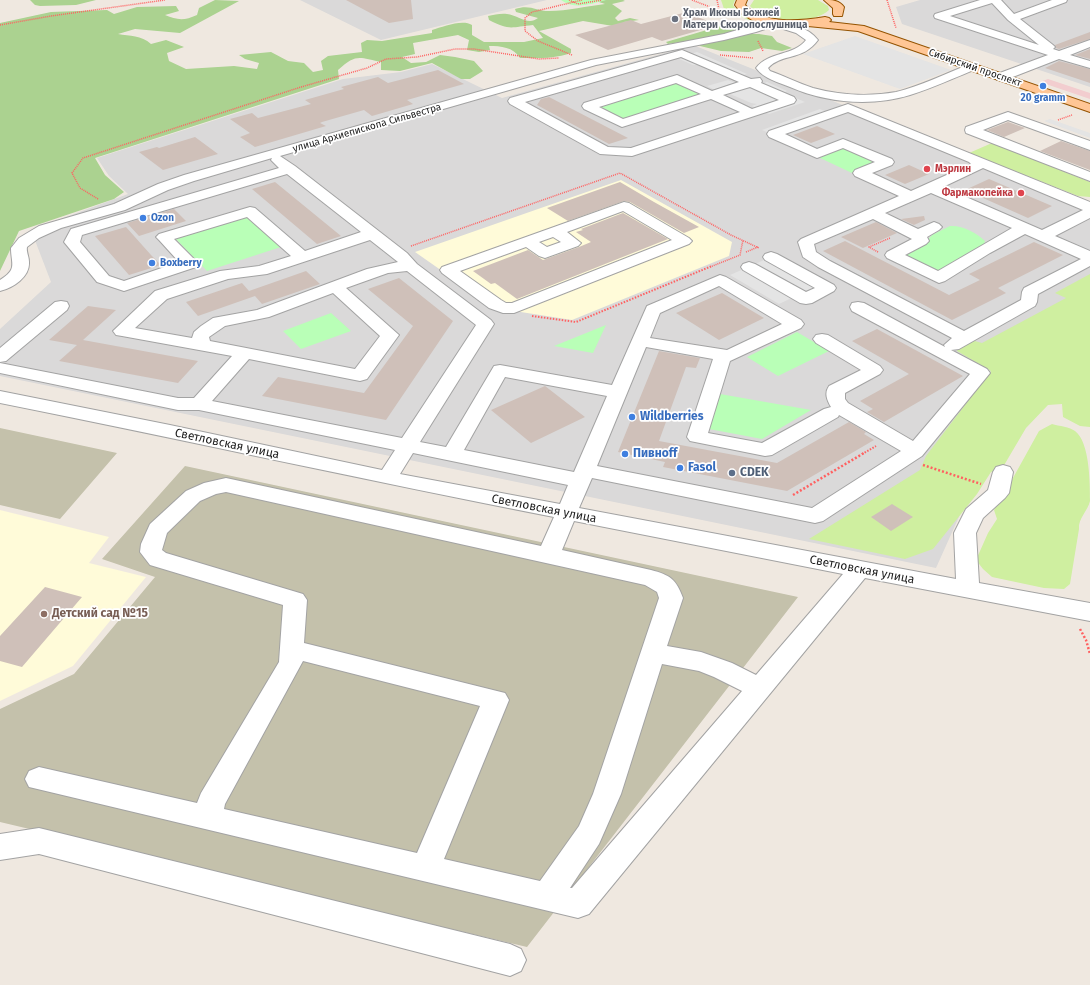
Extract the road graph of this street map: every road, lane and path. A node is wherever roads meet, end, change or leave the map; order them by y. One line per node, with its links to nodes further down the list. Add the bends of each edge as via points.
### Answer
1 (165, 0): 21 (path)
2 (569, 0): 12 (path)
3 (582, 0): 12 (path); 13 (path)
4 (602, 0): 13 (path)
5 (692, 0): 15 (path)
6 (717, 0): 16 (path)
7 (742, 0): 19 (main road, via 740,5 750,15)
8 (829, 0): 14 (main road)
9 (991, 0): 29 (street, via 939,16)
10 (994, 0): 18 (street)
11 (1062, 0): 18 (street)
12 (572, 2): 13 (path); 31 (path, via 532,12 525,18 525,31 538,41)
13 (589, 3)
14 (840, 7): 20 (main road, via 829,19); 23 (main road, via 846,20)
15 (712, 8): 16 (path); 17 (path)
16 (717, 10): 22 (path)
17 (691, 15)
18 (1012, 18): 29 (street)
19 (774, 22): 20 (main road); 22 (street, улица Архиепископа Сильвестра); 32 (street, via 794,28 812,40 804,49)
20 (810, 23): 23 (main road)
21 (0, 26)
22 (757, 28): 26 (street, улица Архиепископа Сильвестра); 32 (path)
23 (860, 28): 34 (main road, Сибирский проспект)
24 (1090, 43): 29 (street)
25 (623, 47): 26 (street, via 640,44)
26 (662, 50): 31 (street, улица Архиепископа Сильвестра)
27 (682, 53): 28 (street, via 698,49); 35 (street); 38 (street)
28 (712, 54): 32 (path); 37 (street)
29 (1059, 55): 33 (street); 36 (street)
30 (560, 58): 58 (path, via 539,59 474,49 455,49 417,57 386,59 367,68 83,158 72,173 80,188)
31 (595, 62): 51 (street, улица Архиепископа Сильвестра)
32 (769, 62): 40 (street, via 762,68 766,73 824,95 864,97)
33 (1090, 65)
34 (972, 67): 36 (main road, Сибирский проспект); 40 (street)
35 (604, 76): 39 (street); 46 (street, via 514,101 605,151 632,152)
36 (1001, 77): 45 (main road, Сибирский проспект)
37 (767, 78): 38 (street); 41 (street)
38 (751, 83): 42 (street); 43 (street)
39 (637, 91): 42 (street, via 677,79); 42 (street, via 588,106 622,123)
40 (905, 92): 47 (street, via 894,101)
41 (806, 94): 43 (street); 44 (street)
42 (712, 95): 46 (street)
43 (790, 100): 46 (street)
44 (848, 108): 47 (street); 56 (street, via 774,134 817,154 843,143 887,162 860,173)
45 (1090, 108)
46 (751, 113)
47 (861, 113): 52 (street)
48 (1077, 114): 49 (path)
49 (1038, 127): 50 (street); 54 (street, via 1008,116 971,130)
50 (1090, 146)
51 (272, 155): 53 (street); 58 (street, улица Архиепископа Сильвестра, via 189,178)
52 (973, 159): 55 (street, via 978,165); 57 (street)
53 (290, 169): 59 (street); 64 (street)
54 (1090, 177)
55 (930, 187): 56 (street); 62 (street)
56 (911, 196): 60 (street)
57 (1088, 206): 66 (street)
58 (114, 209): 80 (street, улица Архиепископа Сильвестра, via 51,226 22,242 17,252 21,260 21,269)
59 (197, 211): 59 (street, via 164,237 190,264 124,286 103,279 72,242 76,232); 71 (street, via 250,211)
60 (873, 212): 65 (street); 70 (street)
61 (934, 227): 65 (street)
62 (1024, 228): 65 (street, via 939,278 893,255 921,241); 66 (street)
63 (555, 231): 68 (street); 68 (street, via 573,243 545,253); 77 (street, via 624,206 684,241 514,308 504,308 495,304)
64 (372, 234): 71 (street); 76 (street)
65 (918, 234)
66 (1043, 236): 72 (street)
67 (743, 240): 75 (path)
68 (527, 241): 77 (street, via 448,270)
69 (758, 247): 75 (path)
70 (795, 247): 73 (street); 74 (street, via 958,342 1029,302 1030,292)
71 (302, 257): 87 (street, via 261,271 226,274 161,295 122,331)
72 (1090, 257)
73 (771, 258): 75 (street); 75 (street, via 828,288 806,299)
74 (1090, 260)
75 (745, 261): 79 (street); 84 (path, via 576,322)
76 (411, 267): 78 (street); 81 (street, via 391,267)
77 (451, 272): 78 (street)
78 (428, 280): 96 (street, via 485,324)
79 (720, 280): 86 (street, via 653,310); 89 (street, via 795,324 729,356)
80 (0, 286)
81 (335, 287): 87 (street, via 252,316 228,319 209,326 200,336); 88 (street, via 390,335 360,375)
82 (61, 306): 90 (street)
83 (858, 307): 98 (street, via 981,374)
84 (532, 316)
85 (822, 338): 98 (street, via 874,370 836,390 836,399 840,406)
86 (639, 341): 89 (street); 92 (street)
87 (202, 345): 88 (street)
88 (245, 353): 94 (street)
89 (723, 355): 95 (street, via 696,437 765,450)
90 (0, 357)
91 (0, 368): 94 (street, via 178,404)
92 (618, 392): 99 (street, via 500,370); 101 (street)
93 (0, 397): 102 (street, Светловская улица)
94 (199, 404): 96 (street)
95 (831, 413)
96 (408, 446): 99 (street); 102 (street)
97 (877, 446): 103 (path)
98 (915, 451): 101 (street, via 815,516)
99 (451, 455): 101 (street)
100 (1003, 472): 107 (street, via 998,493 974,514 965,533)
101 (582, 475): 104 (street)
102 (387, 478): 104 (street, Светловская улица)
103 (791, 496)
104 (566, 513): 105 (street); 106 (street, Светловская улица)
105 (548, 556): 110 (street, via 226,485 193,496 158,529 151,552 158,560 295,600); 111 (street, via 651,578 667,587 671,598)
106 (860, 569): 107 (street, Светловская улица); 113 (street)
107 (968, 590): 108 (street, Светловская улица)
108 (1067, 608): 109 (street, Светловская улица); 112 (path, via 1086,640)
109 (1090, 612)
110 (292, 648): 115 (street, via 291,663 211,802); 117 (street, via 496,700)
111 (652, 653): 113 (street, via 701,662); 118 (street, via 607,794 589,834)
112 (1090, 654)
113 (759, 688): 118 (street, via 578,904)
114 (39, 779): 115 (street)
115 (209, 818): 117 (street)
116 (0, 847): 119 (street, via 39,841)
117 (425, 868): 118 (street)
118 (547, 897)
119 (510, 960)

